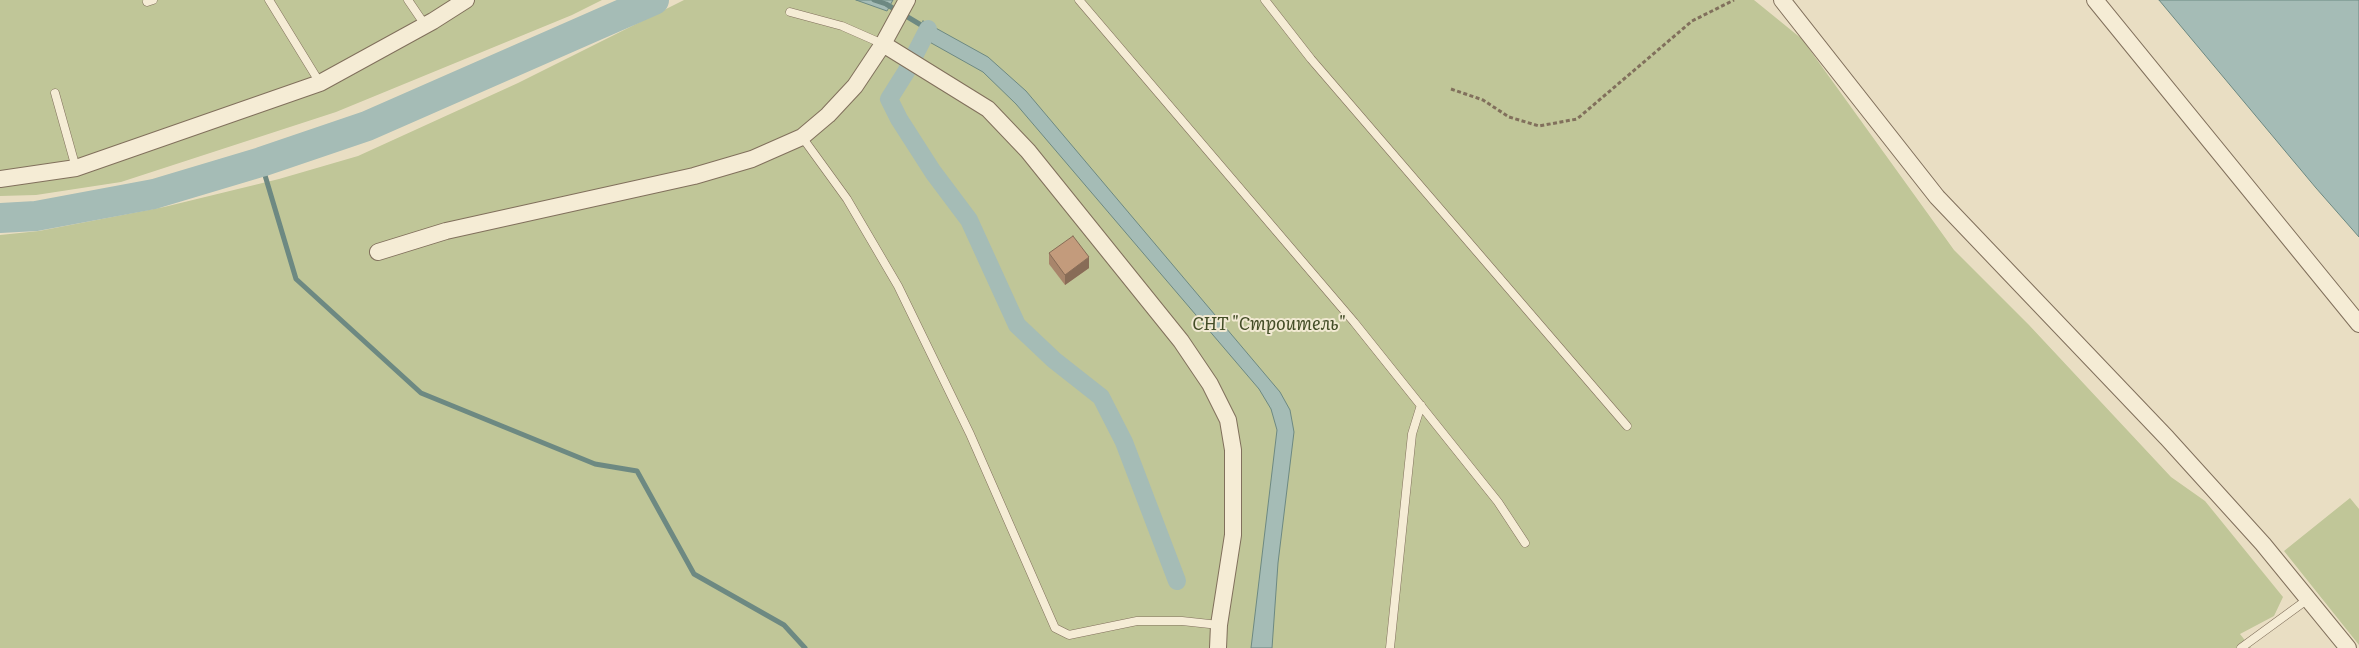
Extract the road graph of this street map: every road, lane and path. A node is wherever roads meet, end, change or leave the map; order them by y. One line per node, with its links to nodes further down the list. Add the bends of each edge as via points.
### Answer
1 (269, 0): 13 (lane)
2 (408, 0): 11 (lane)
3 (466, 0): 11 (street)
4 (907, 0): 12 (street)
5 (1078, 0): 21 (lane, via 1354,322)
6 (1264, 0): 22 (lane)
7 (1734, 0): 14 (path, via 1692,21 1577,119 1539,126 1508,117 1483,100)
8 (1782, 0): 24 (street, via 1937,197 2167,438)
9 (2095, 0): 20 (street)
10 (790, 12): 12 (lane, via 842,26)
11 (425, 25): 13 (street)
12 (883, 44): 16 (street, via 855,86); 25 (street, via 988,109 1028,151 1181,341 1210,384 1228,420 1233,450 1233,535)
13 (320, 83): 17 (street)
14 (1451, 89)
15 (55, 92): 17 (lane)
16 (802, 137): 19 (street, via 752,159 694,176 446,231); 25 (lane, via 847,199 898,286 970,434 1055,628 1069,635 1136,620)
17 (76, 168): 18 (street)
18 (0, 179)
19 (378, 252)
20 (2359, 324)
21 (1421, 406): 23 (lane, via 1498,502); 27 (lane, via 1412,434)
22 (1627, 426)
23 (1525, 543)
24 (2309, 599): 28 (lane); 29 (street)
25 (1219, 625): 26 (street)
26 (1218, 648)
27 (1390, 648)
28 (2241, 648)
29 (2348, 648)

